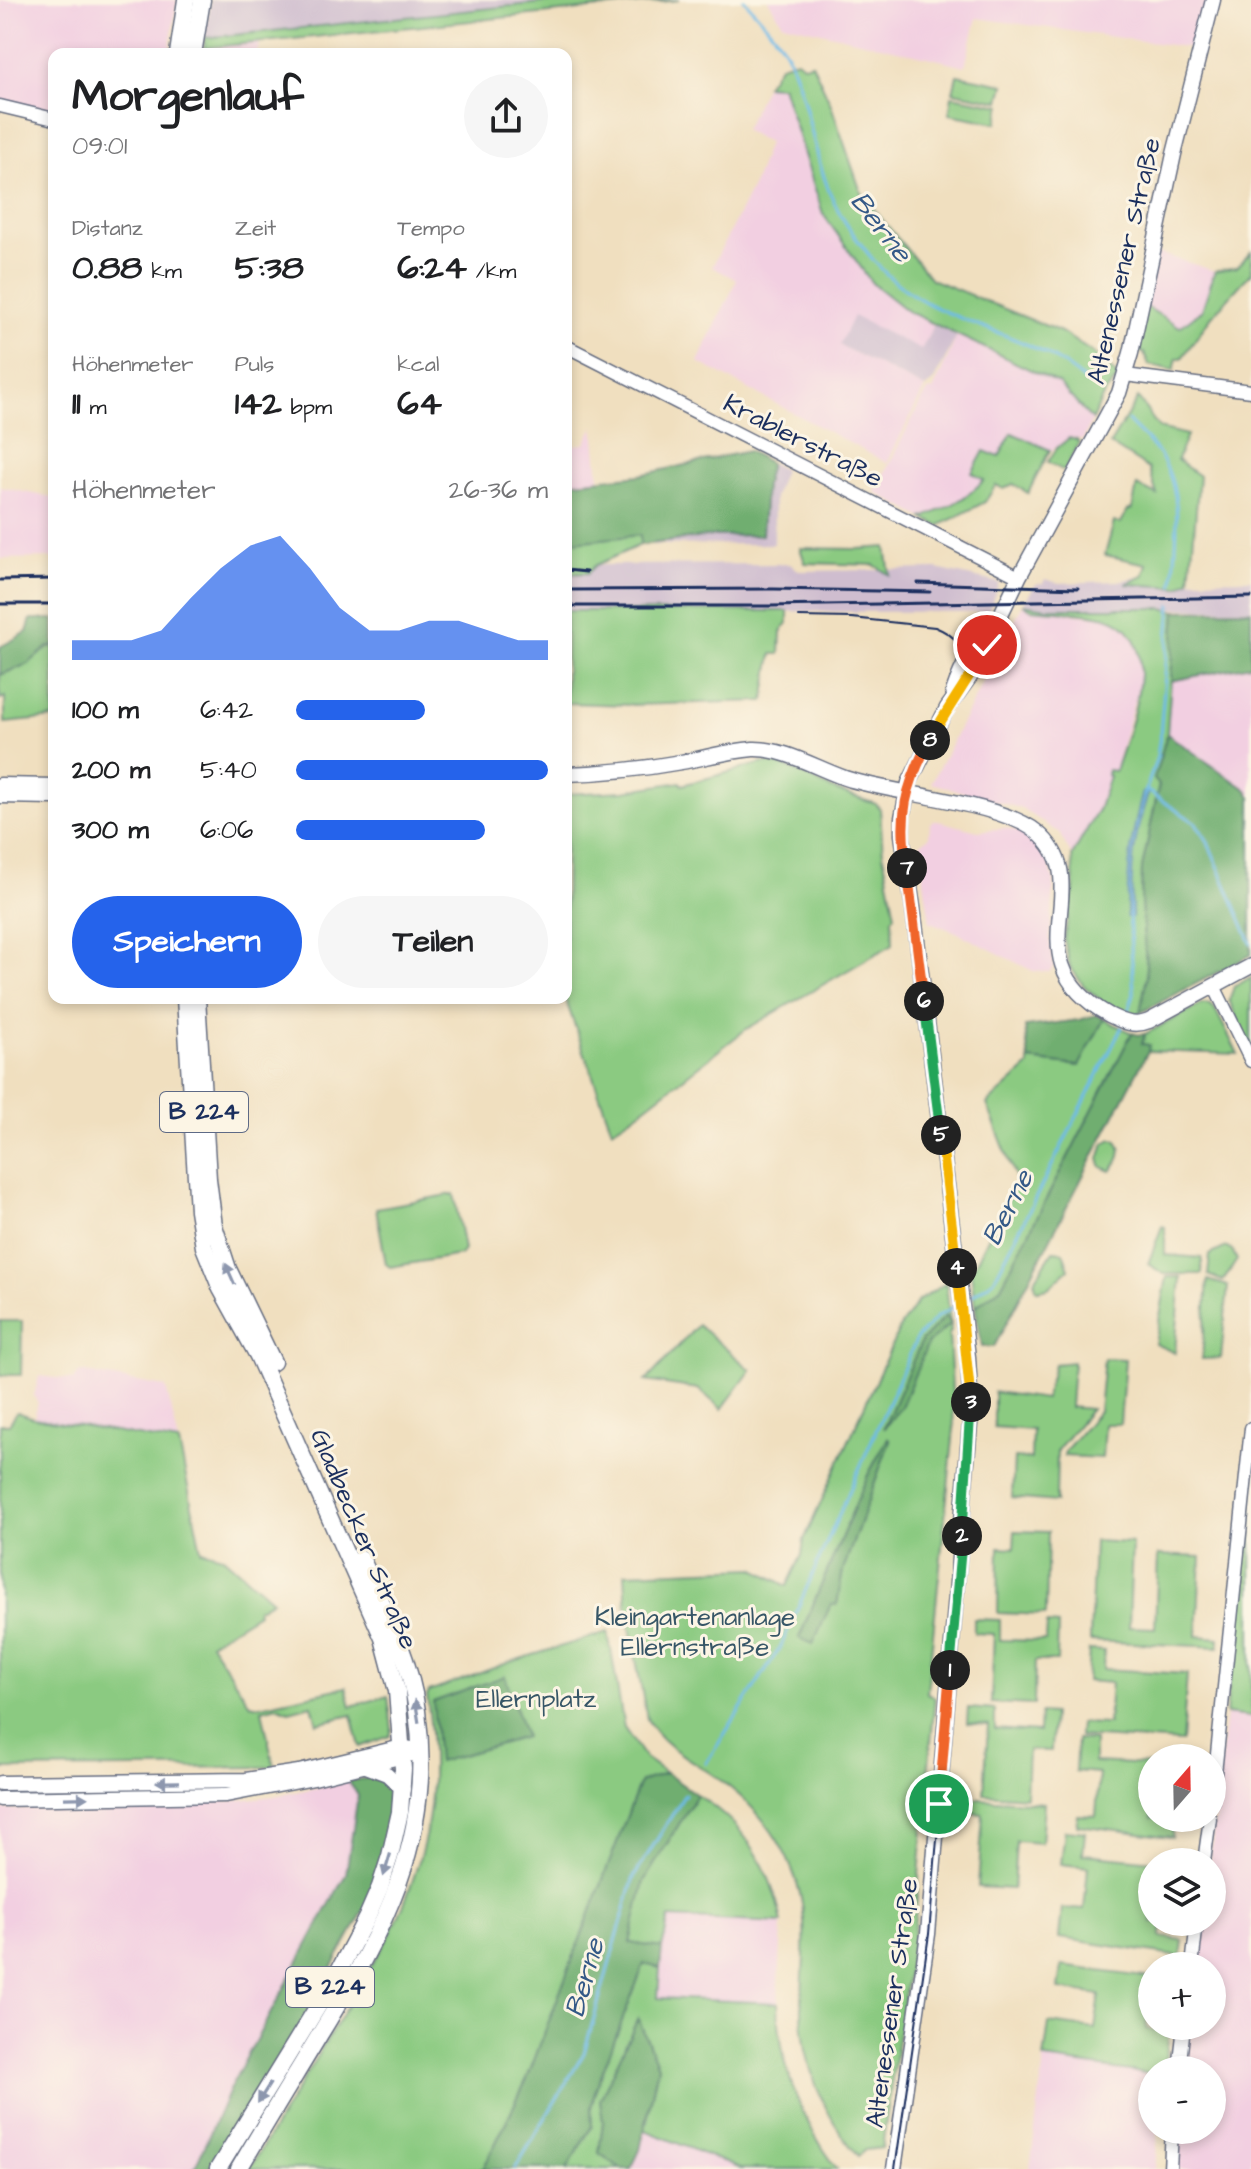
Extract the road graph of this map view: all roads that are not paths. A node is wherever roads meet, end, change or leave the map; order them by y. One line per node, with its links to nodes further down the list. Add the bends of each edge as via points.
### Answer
1 (186, 0): 4 (main road)
2 (202, 0): 5 (main road)
3 (1213, 0): 9 (main road, Altenessener Straße)
4 (179, 48)
5 (194, 48)
6 (0, 106): 7 (street)
7 (48, 118)
8 (572, 349): 11 (street, Krablerstraße)
9 (1125, 375): 10 (street); 11 (main road, Altenessener Straße)
10 (1251, 391)
11 (1019, 577): 15 (main road, Altenessener Straße)
12 (572, 774): 15 (main road, via 630,770 755,749)
13 (0, 785): 14 (main road)
14 (48, 786)
15 (905, 794): 19 (main road, via 1007,816 1047,842 1062,870 1057,934 1061,962 1084,999 1133,1024 1149,1021); 37 (main road, Altenessener Straße, via 903,849 971,1388 928,1934)
16 (0, 796): 17 (main road)
17 (48, 797)
18 (1251, 966): 19 (main road)
19 (1214, 986): 22 (street)
20 (185, 1004): 25 (main road, Gladbecker Straße / B 224, via 204,1247 383,1638 394,1670)
21 (197, 1004): 26 (main road, Gladbecker Straße / B 224, one-way to 21, via 417,1709 396,1637 218,1243 208,1179)
22 (1251, 1061)
23 (1251, 1428): 24 (street)
24 (1218, 1744)
25 (398, 1747): 26 (main road); 27 (main road); 28 (main road); 31 (main road, Gladbecker Straße / B 224)
26 (420, 1752): 36 (main road, Gladbecker Straße / B 224, via 411,1842 387,1914)
27 (365, 1766): 31 (main road, via 387,1774); 32 (main road)
28 (246, 1780): 30 (main road); 32 (main road, via 246,1786)
29 (1, 1784): 30 (main road, one-way to 29)
30 (225, 1788): 32 (main road); 33 (main road, one-way to 30)
31 (403, 1789): 35 (main road, Gladbecker Straße / B 224, one-way to 35, via 390,1856 367,1917)
32 (260, 1790)
33 (0, 1799)
34 (1171, 2144): 38 (street)
35 (218, 2169)
36 (239, 2169)
37 (894, 2169)
38 (1170, 2169)

